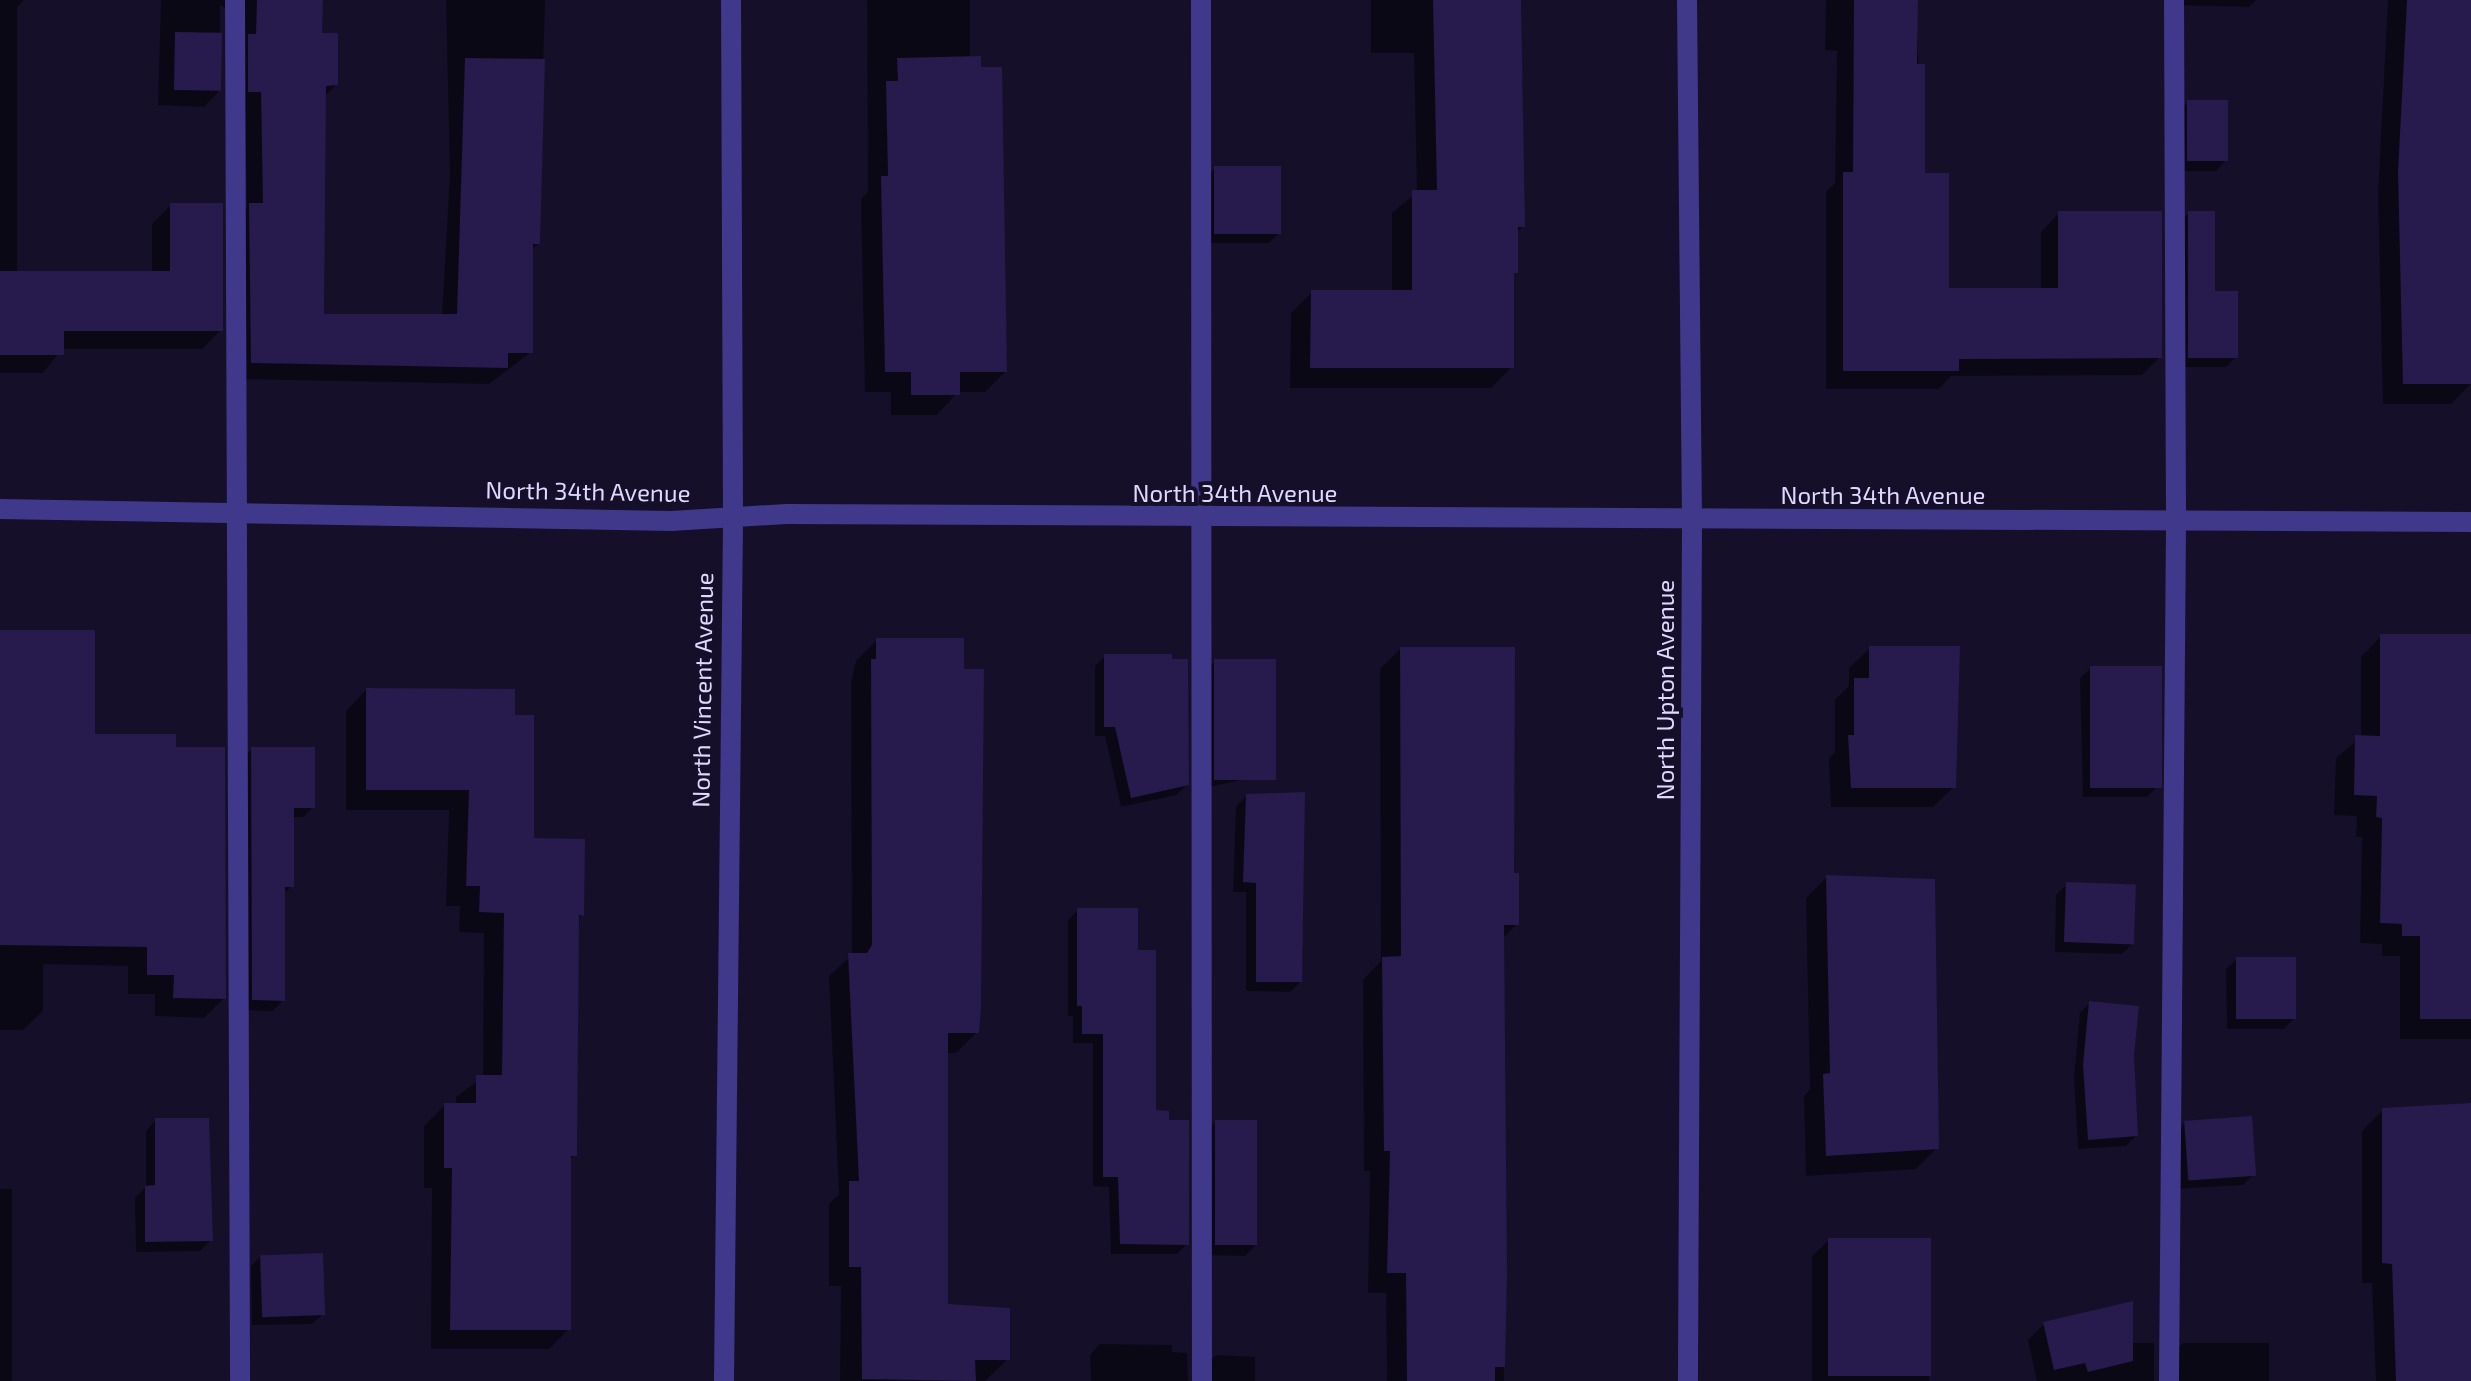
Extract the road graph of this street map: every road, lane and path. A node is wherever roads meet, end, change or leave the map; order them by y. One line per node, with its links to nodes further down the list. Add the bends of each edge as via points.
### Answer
1 (235, 0): 7 (street)
2 (731, 0): 8 (street, North Vincent Avenue)
3 (1201, 0): 9 (street)
4 (1687, 0): 10 (street, North Upton Avenue)
5 (2174, 0): 11 (street)
6 (0, 509): 7 (street, North 34th Avenue)
7 (234, 510): 8 (street, North 34th Avenue, via 671,521); 13 (street)
8 (733, 515): 9 (street, North 34th Avenue); 14 (street, North Vincent Avenue)
9 (1202, 520): 10 (street, North 34th Avenue); 15 (street)
10 (1692, 520): 11 (street, North 34th Avenue); 16 (street, North Upton Avenue)
11 (2176, 521): 12 (street, North 34th Avenue); 17 (street)
12 (2471, 522)
13 (240, 1381)
14 (724, 1381)
15 (1202, 1381)
16 (1688, 1381)
17 (2169, 1381)

